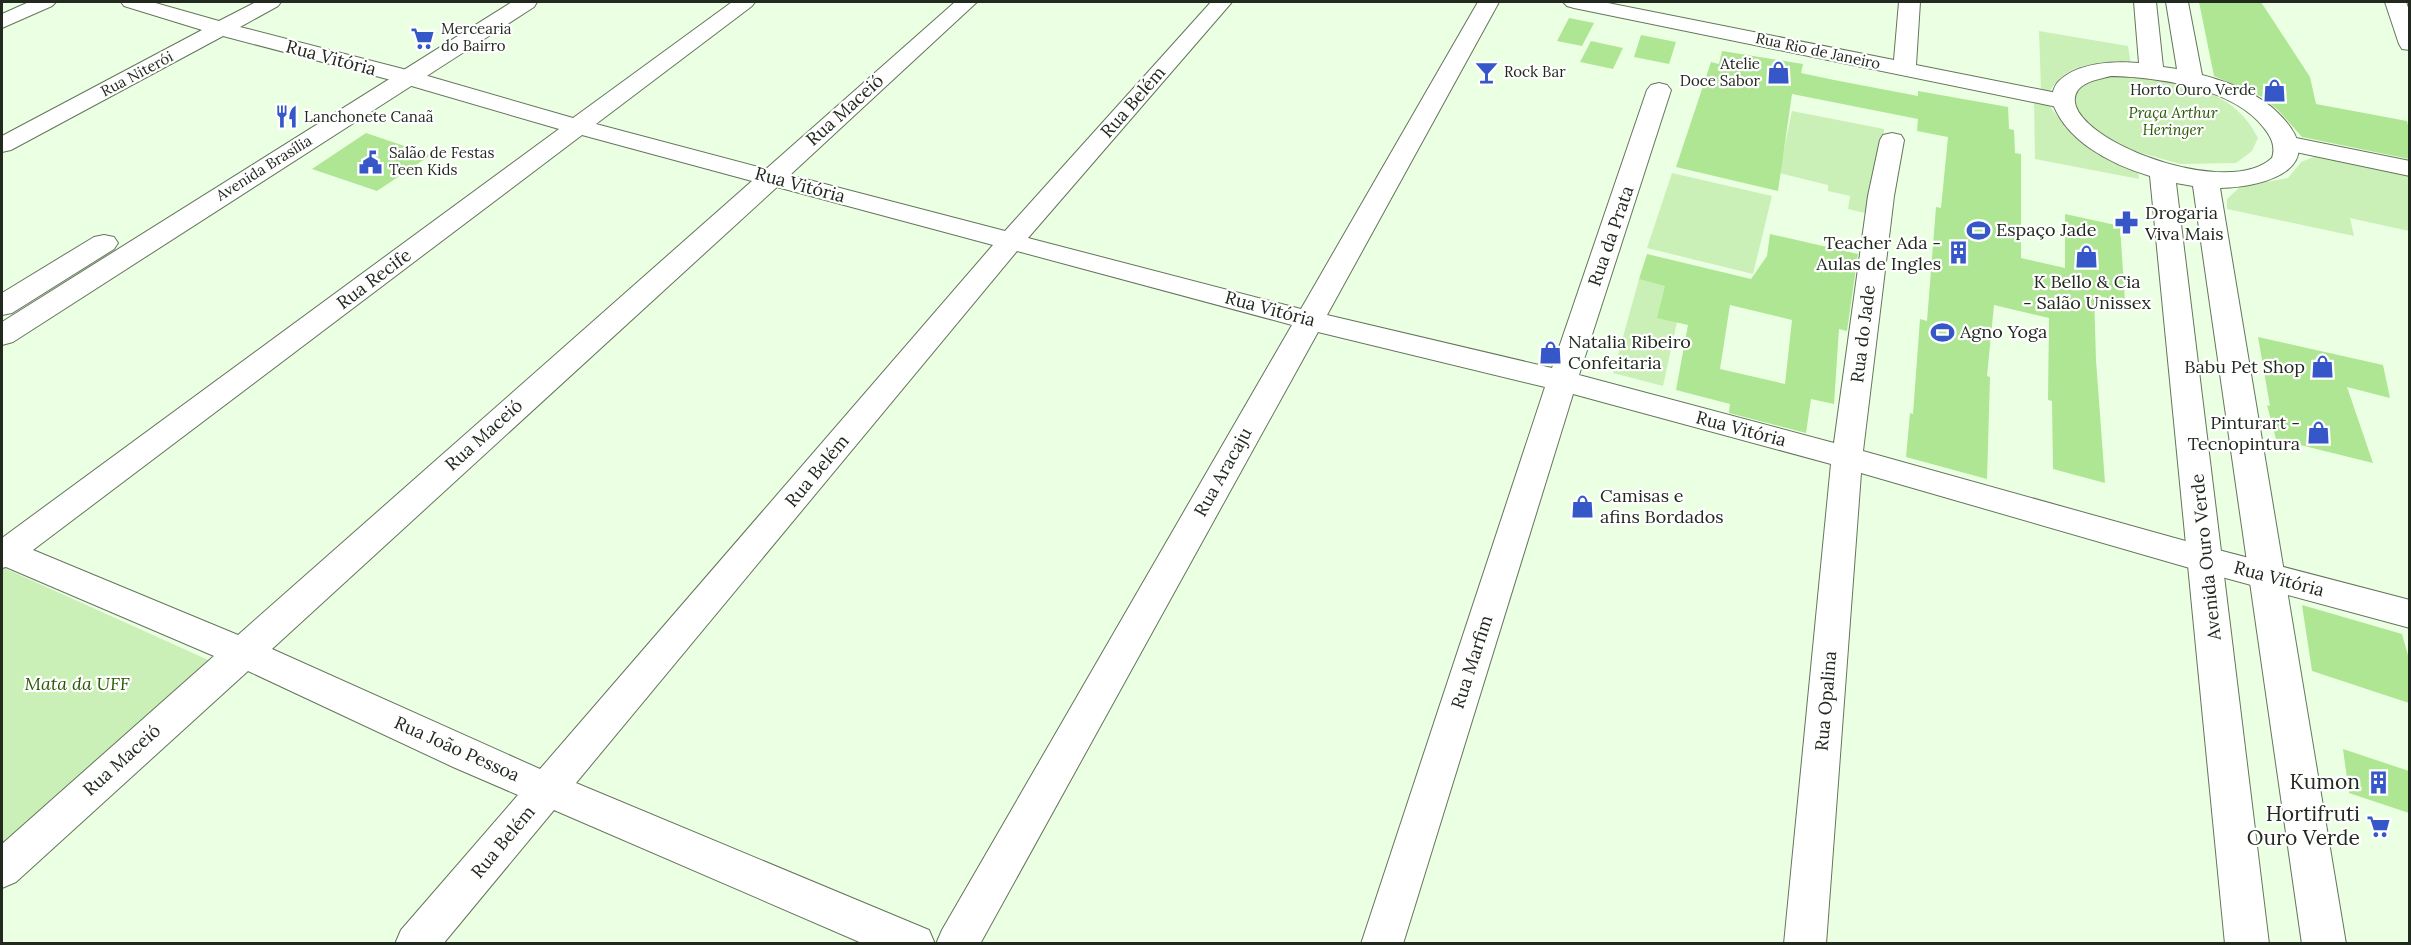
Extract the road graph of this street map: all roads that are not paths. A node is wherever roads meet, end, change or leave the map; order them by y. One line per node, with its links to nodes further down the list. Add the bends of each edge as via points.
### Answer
1 (45, 2): 15 (street)
2 (131, 2): 16 (street, Rua Vitória)
3 (271, 2): 16 (street, Rua Niterói)
4 (496, 2): 20 (street, Avenida Brasília)
5 (526, 2): 20 (street, Avenida Brasília)
6 (745, 2): 24 (street, Rua Recife)
7 (967, 2): 30 (street, Rua Maceió)
8 (1222, 2): 32 (street, Rua Belém)
9 (1489, 2): 34 (street, Rua Aracaju)
10 (1574, 2): 18 (street, Rua Rio de Janeiro, via 1706,19)
11 (1910, 2): 18 (street)
12 (2145, 2): 19 (street)
13 (2177, 2): 21 (street)
14 (2395, 2): 17 (street)
15 (2, 22)
16 (222, 29): 20 (street, Rua Vitória); 27 (street, Rua Niterói)
17 (2409, 44)
18 (1904, 69): 23 (street, Rua Rio de Janeiro)
19 (2152, 71): 21 (street); 23 (street, via 2111,69 2087,74 2070,83)
20 (398, 76): 24 (street, Rua Vitória); 33 (street, Avenida Brasília); 35 (street, Avenida Brasília, via 357,109)
21 (2191, 79): 26 (street, via 2243,100 2264,114)
22 (1659, 90): 36 (street, Rua da Prata)
23 (2062, 101): 29 (street, via 2074,124 2103,147)
24 (579, 127): 30 (street, Rua Vitória); 38 (street, Rua Recife)
25 (1892, 140): 37 (street, Rua do Jade, via 1881,196)
26 (2286, 143): 28 (street); 31 (street, via 2286,157 2277,168 2259,176)
27 (2, 145)
28 (2409, 169)
29 (2162, 171): 31 (street); 39 (street, Avenida Ouro Verde)
30 (771, 177): 32 (street, Rua Vitória); 42 (street, Rua Maceió)
31 (2205, 179): 40 (street)
32 (1012, 240): 34 (street, Rua Vitória); 43 (street, Rua Belém)
33 (2, 306)
34 (1308, 320): 36 (street, Rua Vitória); 47 (street, Rua Aracaju)
35 (2, 335)
36 (1562, 381): 37 (street, Rua Vitória); 48 (street, Rua Marfim)
37 (1847, 458): 39 (street, Rua Vitória); 49 (street, Rua Opalina)
38 (3, 553): 42 (street, Rua João Pessoa)
39 (2206, 560): 40 (street, Rua Vitória); 50 (street, Avenida Ouro Verde)
40 (2267, 575): 41 (street, Rua Vitória); 51 (street)
41 (2409, 614)
42 (243, 652): 43 (street, Rua João Pessoa); 44 (street, Rua Maceió)
43 (548, 789): 45 (street, Rua Belém); 46 (street, Rua João Pessoa)
44 (2, 869)
45 (416, 944)
46 (914, 944)
47 (957, 944)
48 (1382, 944)
49 (1805, 944)
50 (2247, 944)
51 (2325, 944)

